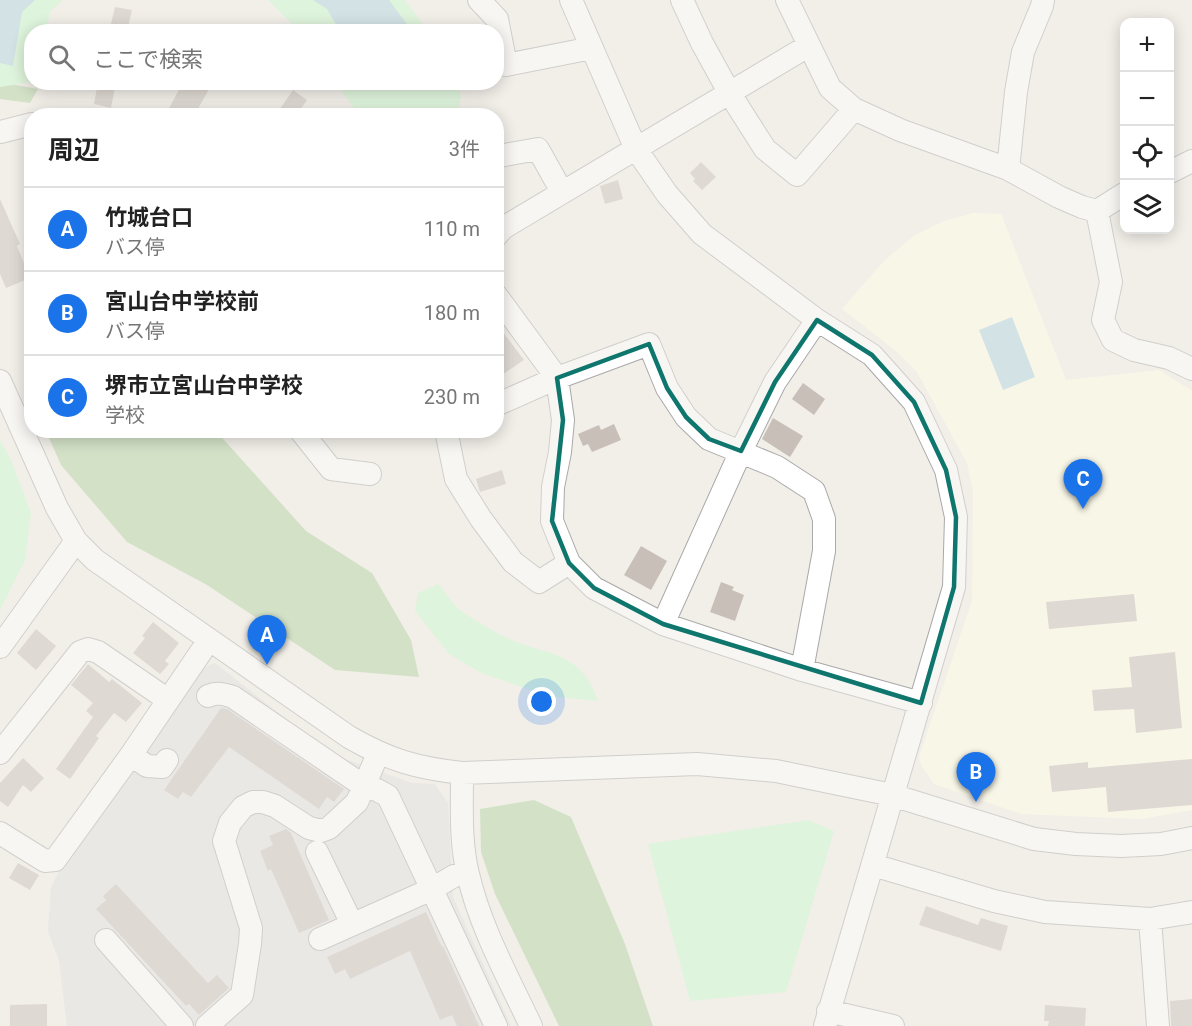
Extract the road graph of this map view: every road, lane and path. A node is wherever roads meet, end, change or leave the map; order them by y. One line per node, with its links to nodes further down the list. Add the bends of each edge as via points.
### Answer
1 (479, 0): 6 (street)
2 (571, 0): 8 (street)
3 (682, 0): 10 (street)
4 (787, 0): 7 (street)
5 (1043, 0): 17 (street, via 1023,52)
6 (498, 24)
7 (808, 46): 10 (street); 11 (street, via 830,88)
8 (592, 48): 9 (street, via 506,65); 14 (street)
9 (504, 55)
10 (730, 94): 11 (street, via 765,149 797,175); 14 (street)
11 (854, 109): 17 (street)
12 (24, 126): 13 (street)
13 (0, 132)
14 (636, 149): 19 (street); 24 (street, via 667,194 702,234)
15 (504, 155): 19 (street, via 538,149)
16 (1192, 161): 18 (street)
17 (1008, 169): 21 (street, via 1059,197)
18 (1174, 170)
19 (562, 192): 22 (street)
20 (1120, 197): 21 (street)
21 (1097, 211): 25 (street, via 1111,282 1103,320 1113,340)
22 (504, 227)
23 (504, 306): 26 (street)
24 (817, 320): 33 (street, via 776,382); 43 (street, via 872,355 914,402 946,470 956,518 954,587)
25 (1192, 369)
26 (556, 378): 28 (street); 33 (street, via 649,344 667,388 686,417 709,439); 36 (street, via 563,420 552,521)
27 (0, 381): 29 (street)
28 (504, 401)
29 (24, 434)
30 (26, 438): 35 (street)
31 (306, 438): 34 (street, via 331,469)
32 (448, 438): 36 (street, via 456,479 513,562 539,582)
33 (741, 451): 37 (street); 40 (street, via 777,467 814,491 824,519 824,551)
34 (370, 474)
35 (76, 541): 38 (street, via 94,560); 39 (street)
36 (569, 563): 37 (street, via 594,588)
37 (663, 624): 40 (street)
38 (209, 640): 42 (street); 45 (street)
39 (0, 647)
40 (802, 669): 43 (street)
41 (208, 696): 49 (street, via 233,697)
42 (168, 700): 44 (street, via 88,649 80,652); 46 (street)
43 (921, 703): 50 (street)
44 (0, 753)
45 (378, 753): 48 (street, via 424,769); 49 (street)
46 (132, 755): 47 (street, via 147,766 162,767); 51 (street, via 55,860 45,861)
47 (167, 760)
48 (462, 773): 50 (street, via 697,764 776,771); 55 (street)
49 (364, 787): 56 (street, via 388,796); 64 (street, via 357,802 321,831 263,802 243,807 230,823 224,841 251,928 250,944 242,995)
50 (892, 795): 52 (street, via 1034,839 1121,846); 54 (street)
51 (0, 833)
52 (1192, 838)
53 (317, 852): 59 (street)
54 (873, 865): 58 (street, via 1045,912); 62 (street)
55 (467, 872): 56 (street); 66 (street, via 491,941)
56 (432, 889): 59 (street); 65 (street)
57 (1192, 912): 58 (street)
58 (1150, 919): 68 (street)
59 (352, 924): 60 (street)
60 (320, 939)
61 (106, 940): 63 (street)
62 (827, 1018): 67 (street)
63 (182, 1026)
64 (207, 1026)
65 (496, 1026)
66 (531, 1026)
67 (893, 1026)
68 (1158, 1026)

